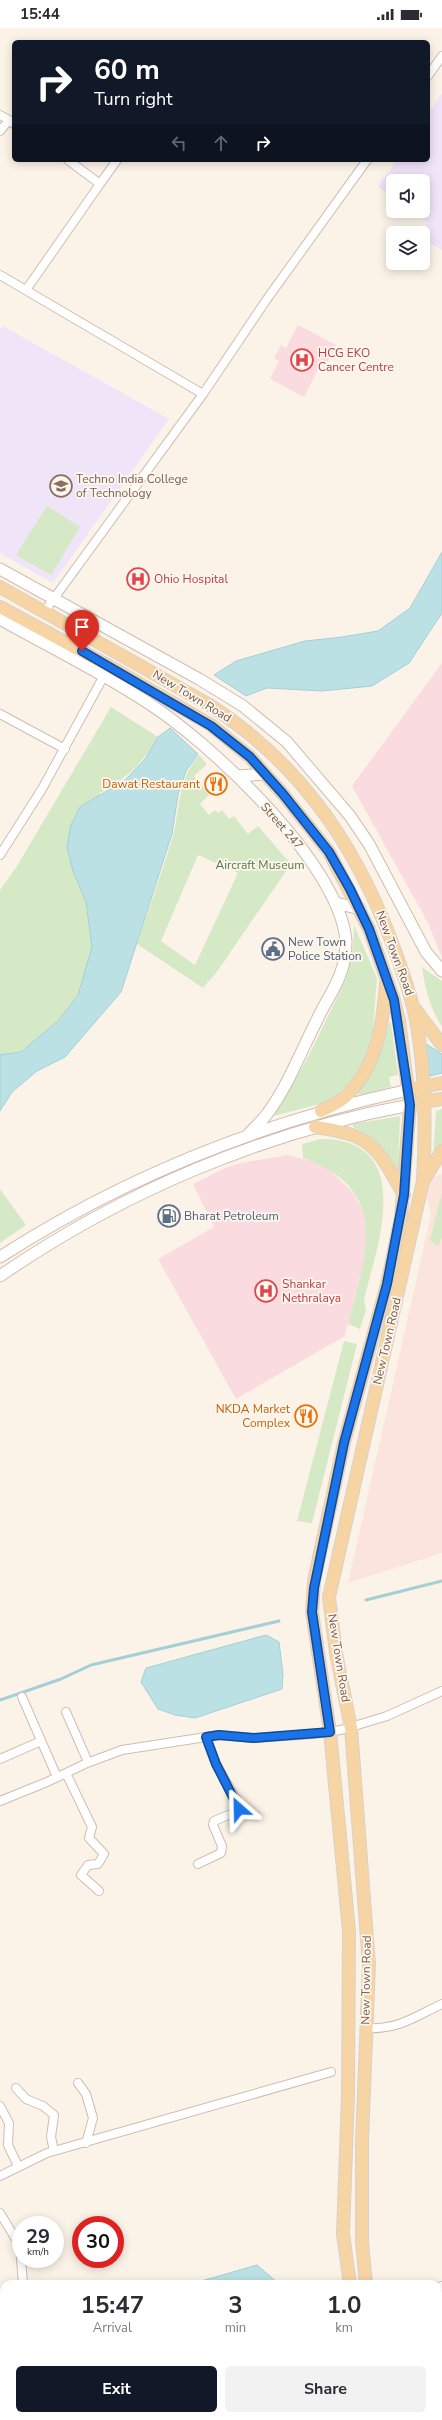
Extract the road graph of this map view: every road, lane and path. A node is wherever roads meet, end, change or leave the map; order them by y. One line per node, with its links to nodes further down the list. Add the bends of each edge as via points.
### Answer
1 (442, 56): 2 (street)
2 (430, 73)
3 (0, 114): 4 (street)
4 (11, 122): 5 (street)
5 (0, 131)
6 (71, 162): 9 (street)
7 (116, 162): 9 (street)
8 (366, 162): 12 (street, via 271,293)
9 (100, 184): 11 (street)
10 (0, 275): 11 (street)
11 (26, 290): 12 (street)
12 (203, 394): 15 (street)
13 (0, 569): 15 (street)
14 (0, 588): 17 (main road, New Town Road)
15 (53, 597): 17 (street); 28 (street, via 211,686 266,723 288,742 350,816 369,844 426,952)
16 (0, 607): 19 (main road, New Town Road)
17 (44, 612): 30 (main road, New Town Road, via 208,704 229,717 267,748 329,816 352,855 372,892 404,973)
18 (0, 619): 20 (street, Street 247)
19 (109, 666): 20 (street); 23 (main road, New Town Road, via 211,726 250,757)
20 (103, 677): 22 (street); 24 (street, Street 247, via 187,730)
21 (1, 716): 22 (street)
22 (65, 749): 25 (street)
23 (265, 774): 24 (street); 27 (main road, New Town Road, via 329,852)
24 (237, 776): 26 (street, Street 247, via 311,860)
25 (0, 856)
26 (336, 903): 27 (street); 40 (street, Street 247, via 344,922 346,943 341,973 282,1089 267,1114)
27 (360, 910): 29 (main road, New Town Road)
28 (442, 971)
29 (386, 976): 34 (main road, New Town Road, via 399,1021); 38 (main road, via 380,1040 356,1085 344,1098)
30 (413, 1006): 31 (main road); 33 (main road, New Town Road)
31 (442, 1045)
32 (442, 1083): 33 (main road)
33 (424, 1087): 34 (main road); 36 (main road, New Town Road)
34 (408, 1090): 37 (main road, New Town Road); 38 (street)
35 (442, 1098): 36 (main road)
36 (424, 1102): 37 (main road); 42 (main road, New Town Road, via 426,1131)
37 (410, 1105): 39 (street); 43 (main road, New Town Road)
38 (321, 1111): 40 (street)
39 (315, 1127): 43 (main road, via 345,1131 361,1138 374,1148); 45 (street, via 260,1145 179,1178 113,1208)
40 (248, 1135): 44 (street, via 140,1180)
41 (442, 1151): 42 (main road)
42 (423, 1181): 51 (main road, New Town Road, via 329,1597 336,1653)
43 (404, 1195): 52 (main road, New Town Road, via 387,1284 344,1443 314,1581 312,1612)
44 (53, 1223): 45 (street); 46 (street)
45 (61, 1236): 47 (street)
46 (0, 1258)
47 (0, 1276)
48 (442, 1691): 51 (street, via 387,1716)
49 (22, 1696): 54 (street)
50 (66, 1712): 56 (street)
51 (352, 1728): 52 (street); 63 (main road, New Town Road, via 369,1965)
52 (330, 1732): 53 (street, via 253,1738 219,1735); 76 (main road, New Town Road, via 349,1931 348,2095 343,2234)
53 (206, 1737): 56 (street, via 122,1750); 60 (street, via 216,1764 240,1806 238,1811 214,1821 213,1825 222,1846 221,1852)
54 (41, 1741): 55 (street); 58 (street)
55 (0, 1759)
56 (88, 1762): 57 (street)
57 (66, 1772): 58 (street); 61 (street, via 92,1827 90,1840 104,1854 98,1864 88,1865 80,1875)
58 (58, 1777): 59 (street)
59 (0, 1801)
60 (198, 1864)
61 (99, 1892)
62 (442, 2004): 63 (street, via 404,2024 382,2029)
63 (366, 2028): 77 (main road, New Town Road, via 362,2141 362,2242)
64 (331, 2072): 68 (street)
65 (78, 2083): 68 (street, via 86,2094 93,2118)
66 (16, 2088): 69 (street, via 26,2099 43,2106 54,2115 51,2137)
67 (0, 2106): 70 (street, via 9,2123 8,2145)
68 (86, 2143): 69 (street)
69 (54, 2151): 70 (street)
70 (18, 2166): 71 (street)
71 (0, 2176)
72 (0, 2213): 73 (street)
73 (12, 2233)
74 (22, 2268): 75 (street)
75 (23, 2280)
76 (349, 2280)
77 (366, 2280)

